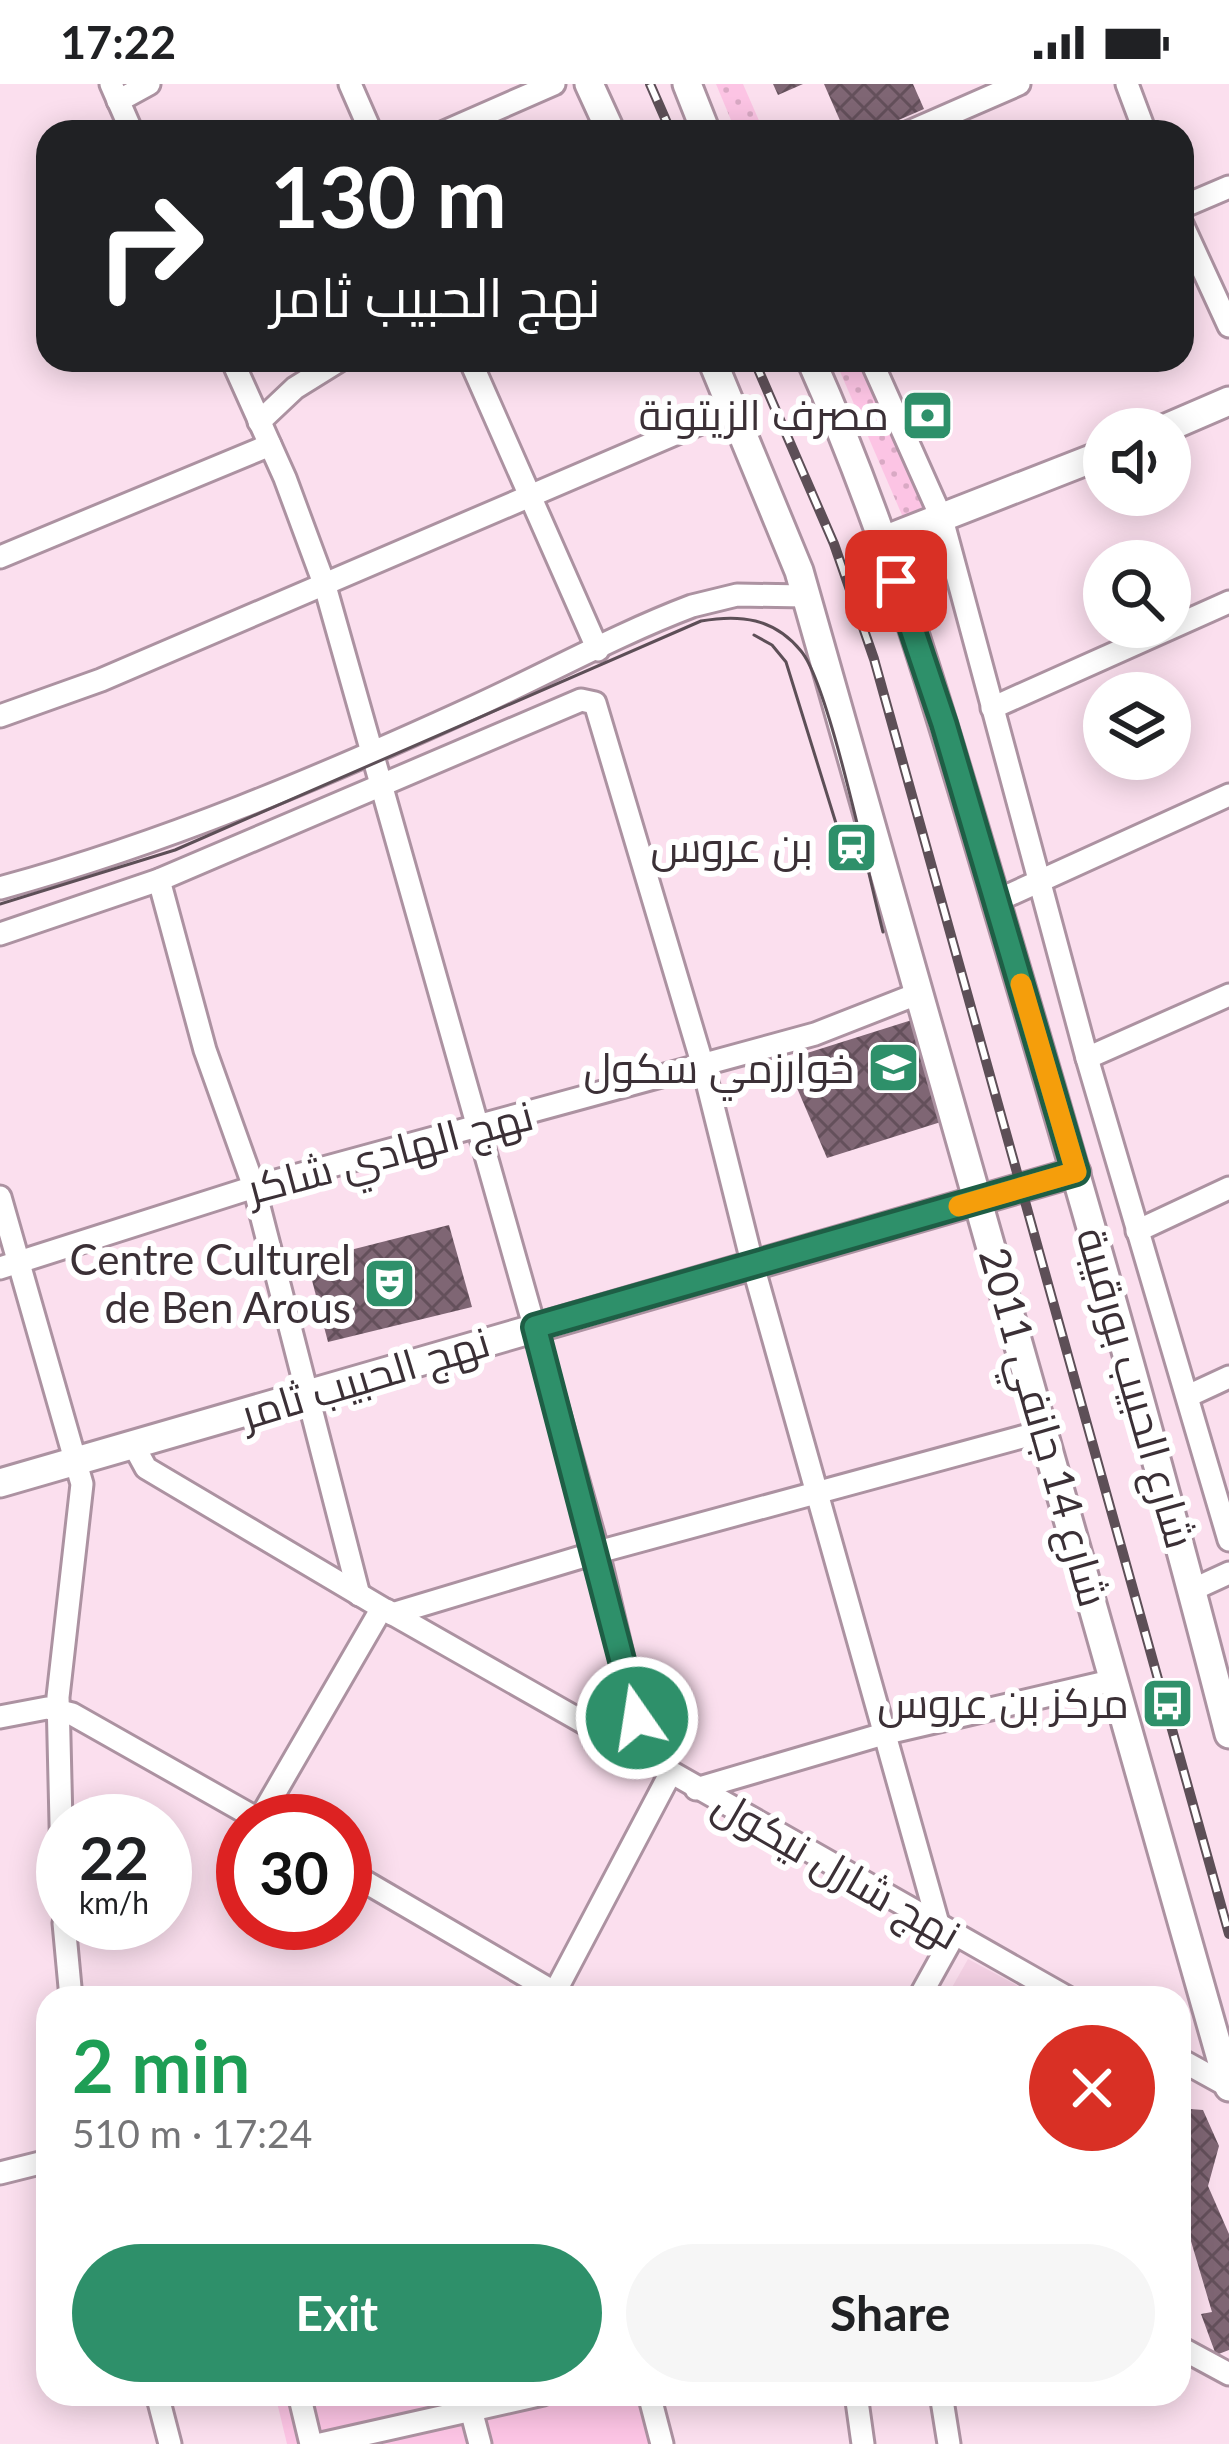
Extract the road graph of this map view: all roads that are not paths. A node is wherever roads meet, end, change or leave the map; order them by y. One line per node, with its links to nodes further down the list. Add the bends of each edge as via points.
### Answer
1 (149, 84): 8 (street)
2 (350, 84): 10 (street)
3 (554, 84): 11 (street)
4 (589, 84): 12 (street)
5 (687, 84): 13 (street)
6 (1019, 84): 14 (street)
7 (1127, 84): 15 (street)
8 (114, 92): 9 (street)
9 (127, 120)
10 (365, 120)
11 (472, 120)
12 (606, 120)
13 (701, 120)
14 (936, 120)
15 (1140, 120)
16 (1229, 188): 17 (street)
17 (1194, 203)
18 (1194, 250): 19 (street)
19 (1229, 326)
20 (237, 372): 29 (street)
21 (321, 372): 29 (street)
22 (475, 372): 32 (street)
23 (717, 372): 27 (street, شارع 14 جانفي 2011)
24 (817, 372): 34 (street, شارع الحبيب بورقيبة)
25 (876, 372): 33 (street)
26 (1229, 401): 28 (street)
27 (734, 410): 32 (street); 37 (street, شارع 14 جانفي 2011)
28 (1191, 417)
29 (259, 422): 30 (street)
30 (270, 446): 35 (street); 36 (street)
31 (1083, 463): 33 (street)
32 (530, 500): 36 (street); 39 (street)
33 (942, 520): 34 (street); 40 (street)
34 (884, 540): 48 (street, شارع الحبيب بورقيبة)
35 (0, 557)
36 (325, 586): 41 (street); 42 (street)
37 (806, 596): 39 (street, via 736,595 692,606); 50 (street, شارع 14 جانفي 2011)
38 (1229, 602): 40 (street)
39 (598, 650): 42 (street)
40 (992, 708): 46 (street)
41 (0, 716)
42 (372, 753): 43 (street); 47 (street, via 131,852)
43 (382, 788): 45 (street); 53 (street, via 581,700 595,703); 54 (street)
44 (1229, 795): 46 (street)
45 (159, 880): 49 (street); 57 (street, via 205,1050)
46 (1041, 880): 48 (street); 52 (street)
47 (0, 888)
48 (996, 901): 56 (street, شارع الحبيب بورقيبة)
49 (0, 934)
50 (916, 994): 53 (street, نهج الهادي شاكر); 60 (street, شارع 14 جانفي 2011)
51 (1229, 995): 52 (street)
52 (1087, 1058): 55 (street)
53 (703, 1066): 54 (street, نهج الهادي شاكر); 62 (street)
54 (476, 1131): 57 (street, نهج الهادي شاكر); 64 (street)
55 (1116, 1159): 56 (street); 61 (street)
56 (1076, 1172): 60 (street, نهج الحبيب ثامر); 76 (street, شارع الحبيب بورقيبة)
57 (254, 1187): 63 (street, نهج الهادي شاكر); 67 (street)
58 (1229, 1188): 61 (street)
59 (0, 1197): 63 (street)
60 (981, 1200): 62 (street, نهج الحبيب ثامر); 68 (street, شارع 14 جانفي 2011)
61 (1137, 1231): 66 (street)
62 (752, 1262): 64 (street, نهج الحبيب ثامر); 72 (street)
63 (9, 1265): 70 (street)
64 (535, 1327): 67 (street, نهج الحبيب ثامر); 74 (street)
65 (1229, 1377): 66 (street)
66 (1188, 1396): 73 (street)
67 (306, 1398): 69 (street, نهج الحبيب ثامر); 77 (street)
68 (1044, 1431): 72 (street); 79 (street, شارع 14 جانفي 2011)
69 (134, 1446): 70 (street, نهج الحبيب ثامر); 77 (street, نهج شارل نيكول, via 146,1468)
70 (80, 1460): 71 (street, نهج الحبيب ثامر); 80 (street)
71 (0, 1483)
72 (819, 1494): 74 (street); 82 (street)
73 (1229, 1540)
74 (598, 1552): 78 (street); 84 (street)
75 (1229, 1573): 76 (street)
76 (1192, 1590): 83 (street, شارع الحبيب بورقيبة)
77 (359, 1594): 78 (street, نهج شارل نيكول)
78 (387, 1611): 84 (street, نهج شارل نيكول); 88 (street)
79 (1115, 1680): 82 (street); 99 (street, شارع 14 جانفي 2011)
80 (59, 1709): 81 (street); 87 (street); 89 (street)
81 (0, 1718)
82 (887, 1732): 86 (street); 91 (street)
83 (1229, 1734)
84 (647, 1760): 85 (street, نهج شارل نيكول)
85 (670, 1774): 86 (street, نهج شارل نيكول); 95 (street)
86 (696, 1789): 91 (street, نهج شارل نيكول)
87 (61, 1794)
88 (276, 1794)
89 (216, 1796)
90 (372, 1886): 94 (street)
91 (946, 1931): 96 (street); 97 (street, نهج شارل نيكول)
92 (67, 1950): 93 (street)
93 (70, 1986)
94 (545, 1986)
95 (564, 1986)
96 (924, 1986)
97 (1046, 1986)
98 (1191, 2065): 99 (street)
99 (1229, 2086)
100 (36, 2164): 101 (street)
101 (0, 2173)
102 (1191, 2353): 103 (street)
103 (1229, 2374)
104 (160, 2406): 111 (street)
105 (302, 2406): 112 (street)
106 (476, 2406): 110 (street)
107 (652, 2406): 115 (street)
108 (858, 2406): 116 (street)
109 (943, 2406): 117 (street)
110 (470, 2407): 113 (street); 114 (street)
111 (170, 2444)
112 (311, 2444)
113 (321, 2444)
114 (479, 2444)
115 (662, 2444)
116 (863, 2444)
117 (949, 2444)

